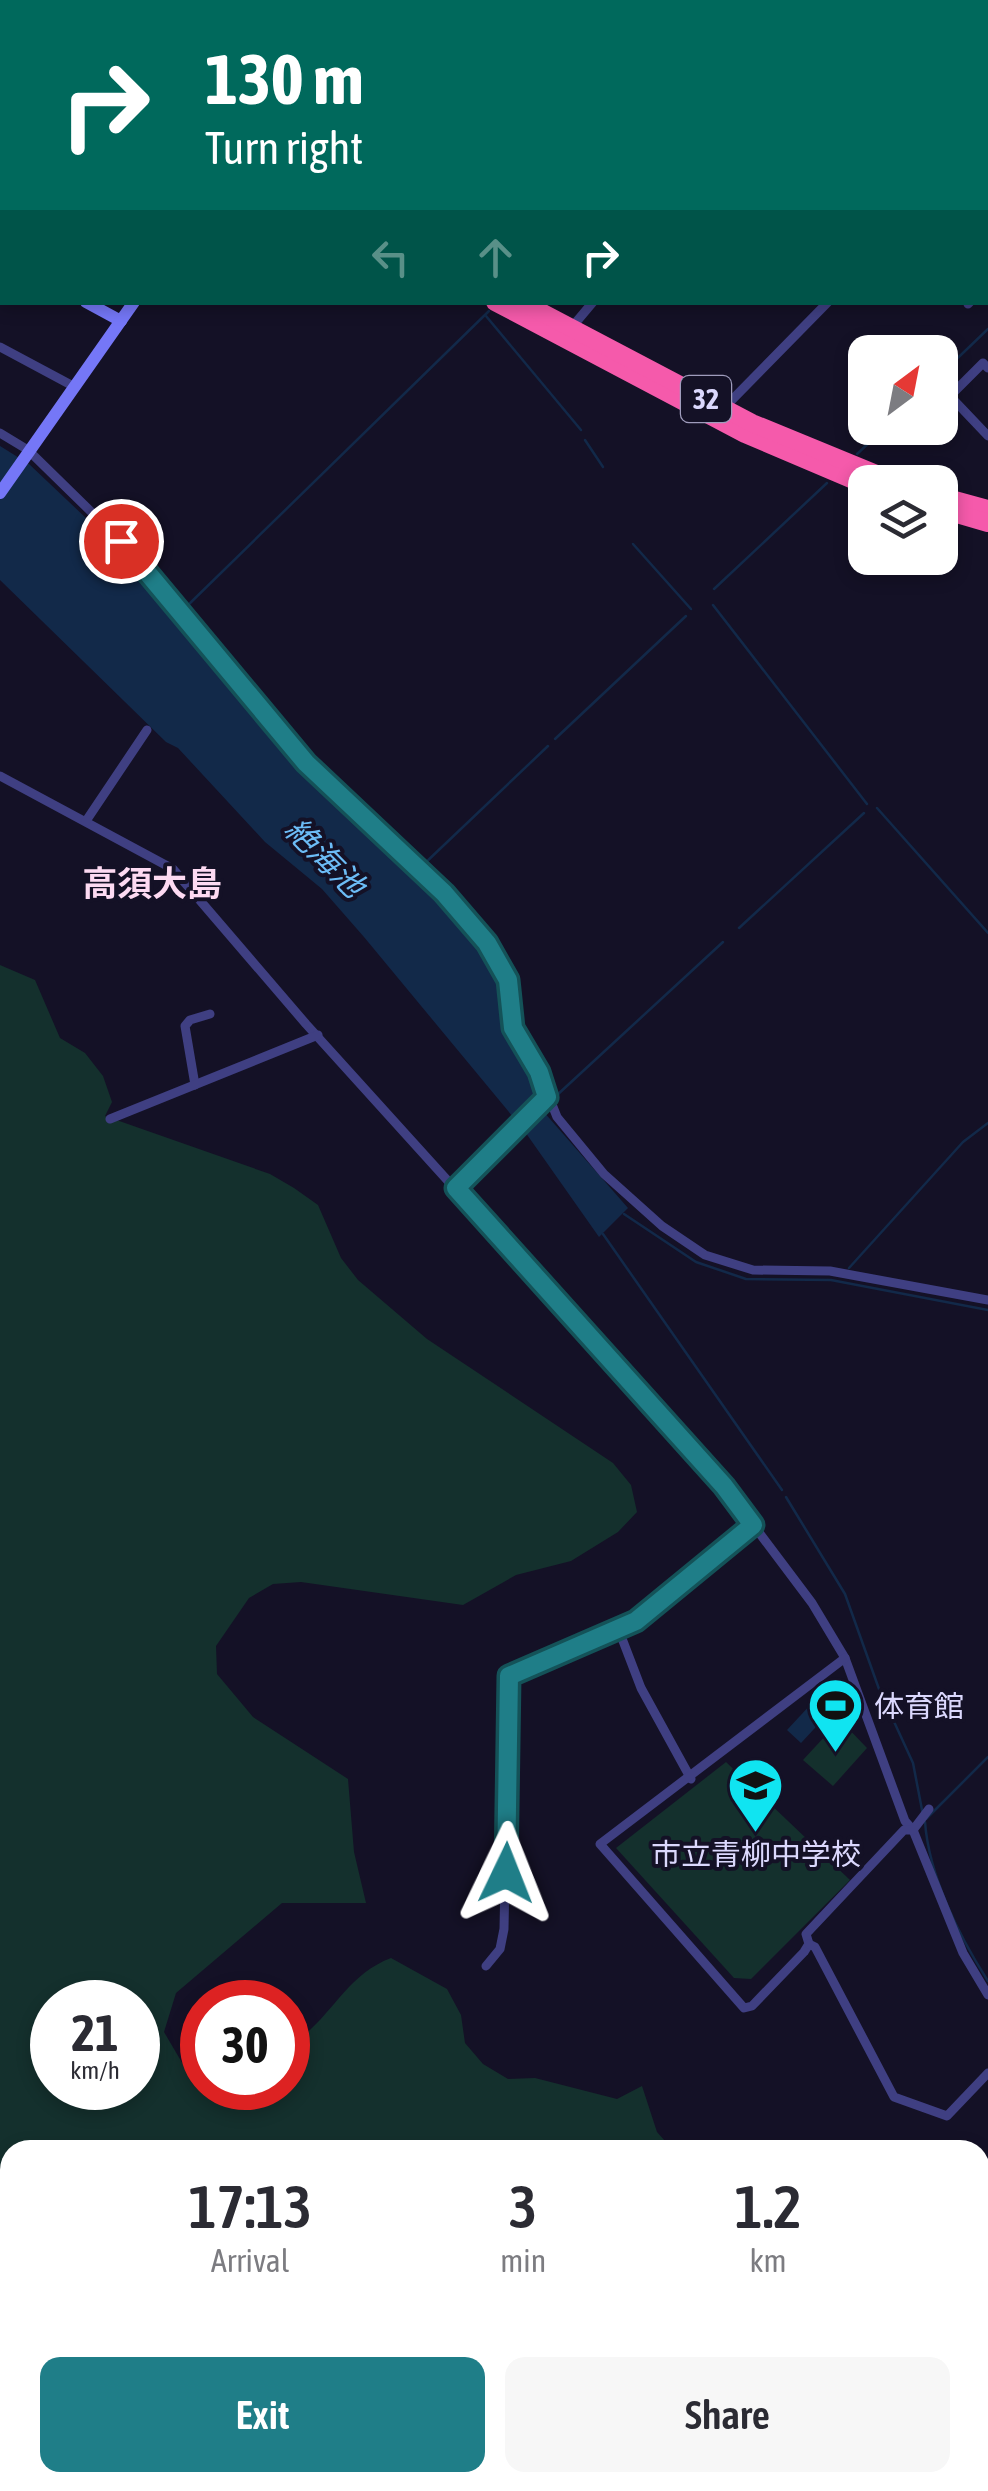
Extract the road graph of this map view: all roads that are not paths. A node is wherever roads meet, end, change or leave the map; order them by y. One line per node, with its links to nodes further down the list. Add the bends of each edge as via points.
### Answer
1 (92, 305): 7 (street)
2 (132, 305): 7 (street)
3 (501, 305): 17 (highway, 32, via 731,427)
4 (528, 305): 8 (highway, 32)
5 (591, 305): 8 (street)
6 (825, 305): 12 (street)
7 (121, 321): 11 (street)
8 (570, 328): 12 (highway, 32)
9 (0, 347): 11 (street)
10 (988, 368): 14 (street, via 984,363 950,396)
11 (74, 386): 15 (street)
12 (724, 408): 16 (highway, 32)
13 (0, 433): 15 (street)
14 (988, 436)
15 (25, 453): 18 (street); 29 (street, via 139,561 306,763 444,893 487,943 508,980 513,1028 539,1072)
16 (856, 465)
17 (848, 477)
18 (0, 493)
19 (958, 500): 20 (highway)
20 (988, 508)
21 (958, 514): 22 (highway)
22 (988, 522)
23 (147, 730): 25 (street)
24 (0, 776): 25 (street)
25 (86, 821): 27 (street, via 174,868)
26 (210, 1014): 28 (street, via 185,1026)
27 (318, 1035): 28 (street); 31 (street)
28 (195, 1086): 30 (street)
29 (544, 1097): 31 (street); 32 (street, via 604,1174 705,1255 753,1270 830,1271)
30 (110, 1119)
31 (456, 1188): 33 (street)
32 (988, 1300)
33 (753, 1525): 34 (street, via 636,1621); 35 (street)
34 (618, 1628): 36 (street, via 641,1688); 40 (street, via 509,1676 504,1929 500,1949)
35 (844, 1658): 36 (street); 38 (street)
36 (691, 1779): 39 (street, via 600,1844 744,2008)
37 (929, 1809): 38 (street)
38 (913, 1830): 39 (street, via 904,1830 806,1934); 41 (street, via 963,1953)
39 (809, 1944): 42 (street, via 894,2097 947,2116)
40 (486, 1966)
41 (988, 1995)
42 (988, 2073)

